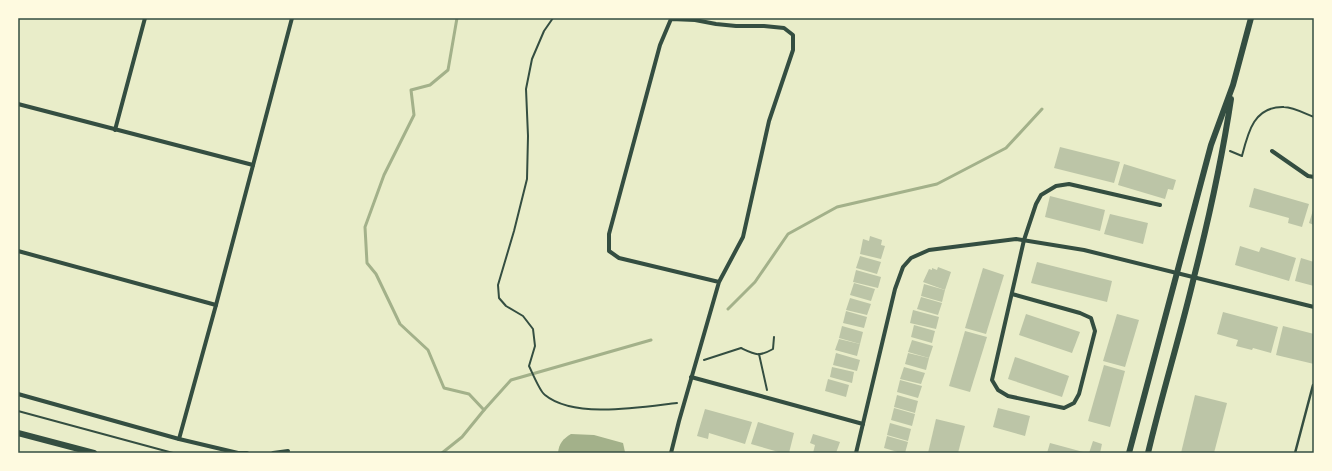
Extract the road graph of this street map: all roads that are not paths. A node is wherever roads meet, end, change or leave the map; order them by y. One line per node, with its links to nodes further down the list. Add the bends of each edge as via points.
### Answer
1 (145, 18): 6 (street)
2 (292, 18): 8 (street)
3 (1251, 18): 4 (main road)
4 (1233, 85): 13 (main road, via 1211,145); 14 (main road, via 1224,149)
5 (18, 104): 6 (street)
6 (115, 130): 8 (street)
7 (1272, 151): 9 (street, via 1308,176)
8 (253, 165): 17 (street)
9 (1314, 177)
10 (1160, 205): 11 (street, via 1069,184 1056,186 1041,195)
11 (1024, 240): 13 (street, via 1084,250); 16 (street); 22 (street, via 929,250 911,258 903,267 895,289)
12 (18, 251): 17 (street)
13 (1177, 273): 14 (street); 26 (main road)
14 (1194, 278): 18 (street); 32 (main road)
15 (719, 282): 15 (street, via 743,237 769,121 793,50 793,35 784,28 671,19 660,45 609,234 609,251 619,258); 19 (street)
16 (1012, 294): 16 (street, via 992,380 998,390 1008,396 1064,408 1074,403 1079,394 1095,331 1091,318)
17 (216, 305): 24 (street)
18 (1314, 307)
19 (691, 377): 22 (street); 30 (street)
20 (1314, 385): 33 (lane)
21 (18, 394): 24 (street)
22 (863, 424): 31 (street)
23 (18, 433): 27 (main road)
24 (179, 439): 28 (street)
25 (288, 451): 29 (street)
26 (1131, 452)
27 (94, 453)
28 (246, 453)
29 (273, 453)
30 (671, 453)
31 (856, 453)
32 (1148, 453)
33 (1295, 453)

